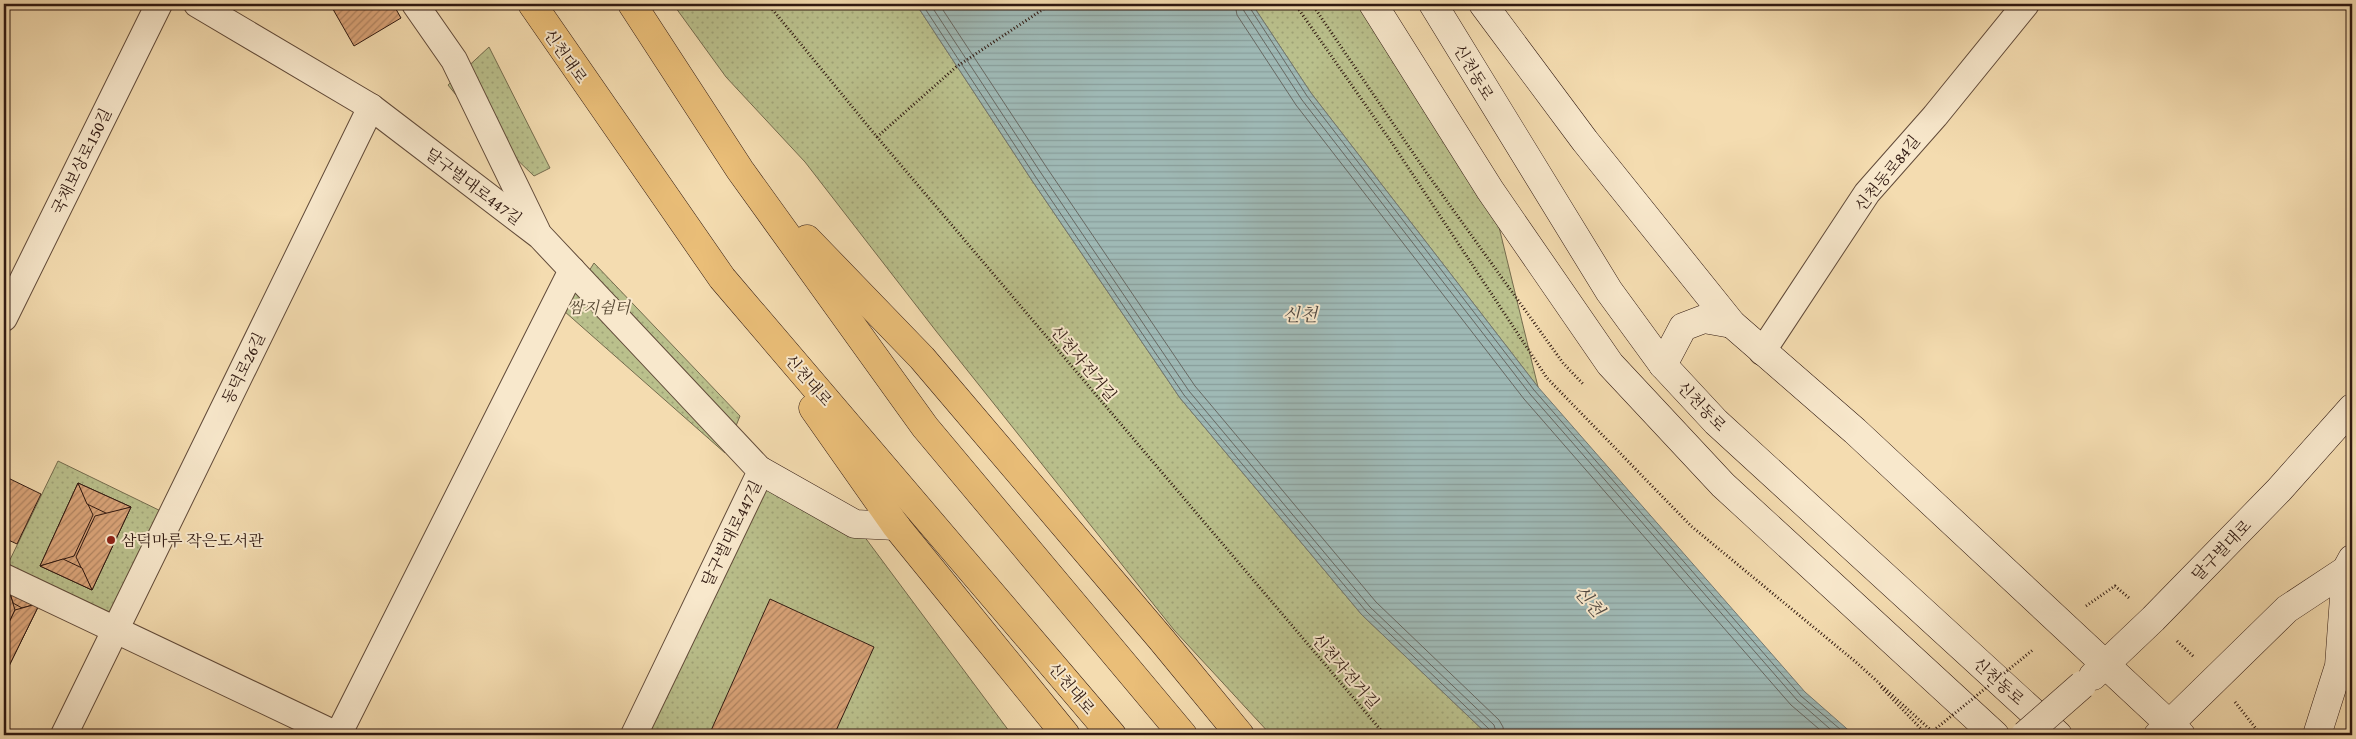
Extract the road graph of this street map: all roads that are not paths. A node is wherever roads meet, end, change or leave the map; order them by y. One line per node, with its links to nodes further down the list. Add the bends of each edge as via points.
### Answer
1 (159, 4): 15 (street, 국채보상로150길)
2 (197, 4): 10 (street)
3 (415, 4): 12 (street, via 454,60)
4 (532, 4): 14 (highway, 신천대로)
5 (632, 4): 11 (highway)
6 (1373, 4): 34 (main road, via 1490,190 1610,364 1723,485)
7 (1432, 4): 18 (main road, 신천동로, via 1609,291)
8 (1483, 4): 16 (main road, via 1585,141)
9 (2026, 4): 17 (street, 신천동로84길, via 1868,193)
10 (371, 107): 12 (street, 달구벌대로447길); 24 (street, 동덕로26길)
11 (740, 170): 32 (highway, via 925,426); 33 (highway, via 922,358)
12 (540, 236): 13 (street, 달구벌대로447길)
13 (572, 270): 20 (street, 달구벌대로447길); 28 (street)
14 (722, 278): 21 (highway); 31 (highway, 신천대로)
15 (4, 318)
16 (1732, 324): 17 (main road); 18 (main road, via 1704,319 1683,327)
17 (1762, 352): 25 (main road, via 1855,431)
18 (1663, 365): 36 (main road, 신천동로, via 1716,422)
19 (2352, 408): 25 (main road, 달구벌대로, via 2279,490)
20 (761, 470): 21 (main road, via 855,524); 29 (street, 달구벌대로447길)
21 (896, 526): 30 (highway)
22 (2350, 567): 26 (main road, via 2287,609); 37 (main road, via 2339,666)
23 (4, 577): 24 (street)
24 (116, 630): 27 (street, 동덕로26길); 28 (street)
25 (2106, 664): 26 (main road); 35 (main road, 달구벌대로, bridge)
26 (2170, 732)
27 (64, 735)
28 (338, 735)
29 (634, 735)
30 (1066, 735)
31 (1112, 735)
32 (1183, 735)
33 (1240, 735)
34 (1995, 735)
35 (2024, 735)
36 (2058, 735)
37 (2317, 735)

